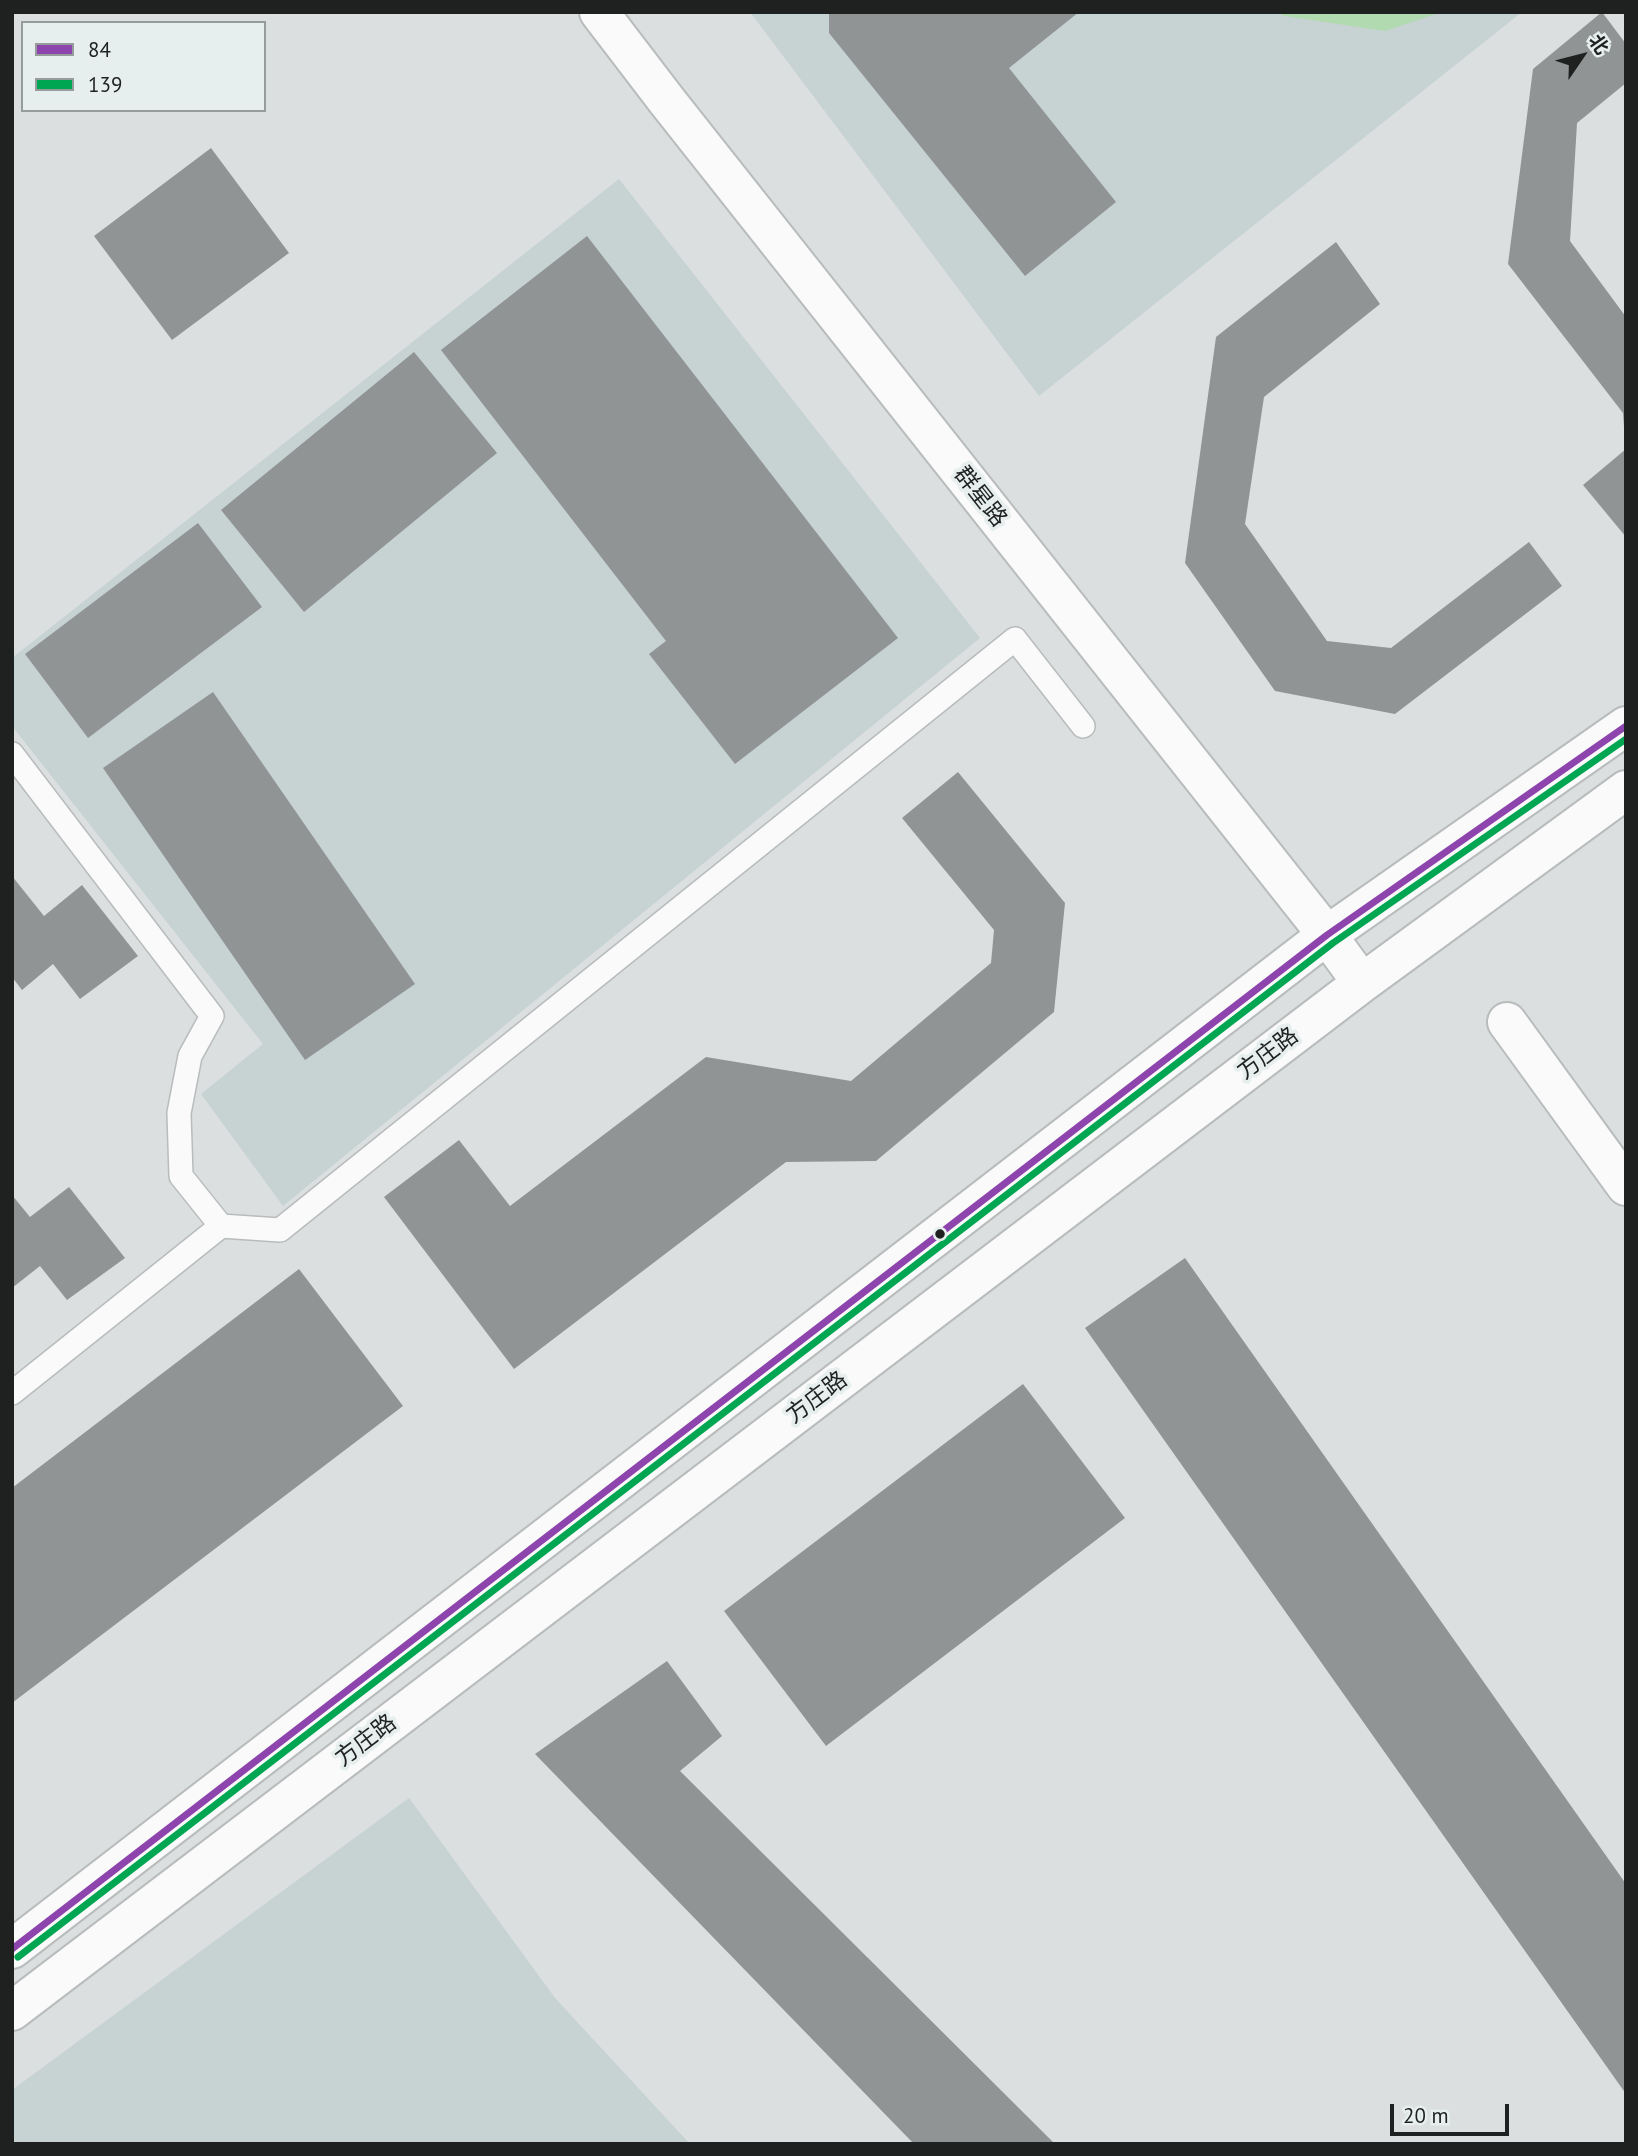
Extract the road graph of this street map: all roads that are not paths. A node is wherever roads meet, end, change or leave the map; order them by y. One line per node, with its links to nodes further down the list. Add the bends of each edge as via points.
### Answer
1 (599, 12): 6 (main road, 群星路)
2 (1083, 726): 10 (lane, via 1015,639 280,1230)
3 (1626, 726): 6 (main road)
4 (12, 754): 10 (lane, via 212,1016 190,1056 179,1113 181,1176)
5 (1626, 790): 7 (main road, 方庄路)
6 (1327, 935): 7 (main road, 群星路); 12 (main road)
7 (1362, 983): 13 (main road, 方庄路)
8 (1507, 1022): 9 (main road)
9 (1626, 1186)
10 (221, 1226): 11 (lane)
11 (12, 1393)
12 (12, 1949)
13 (12, 2011)

